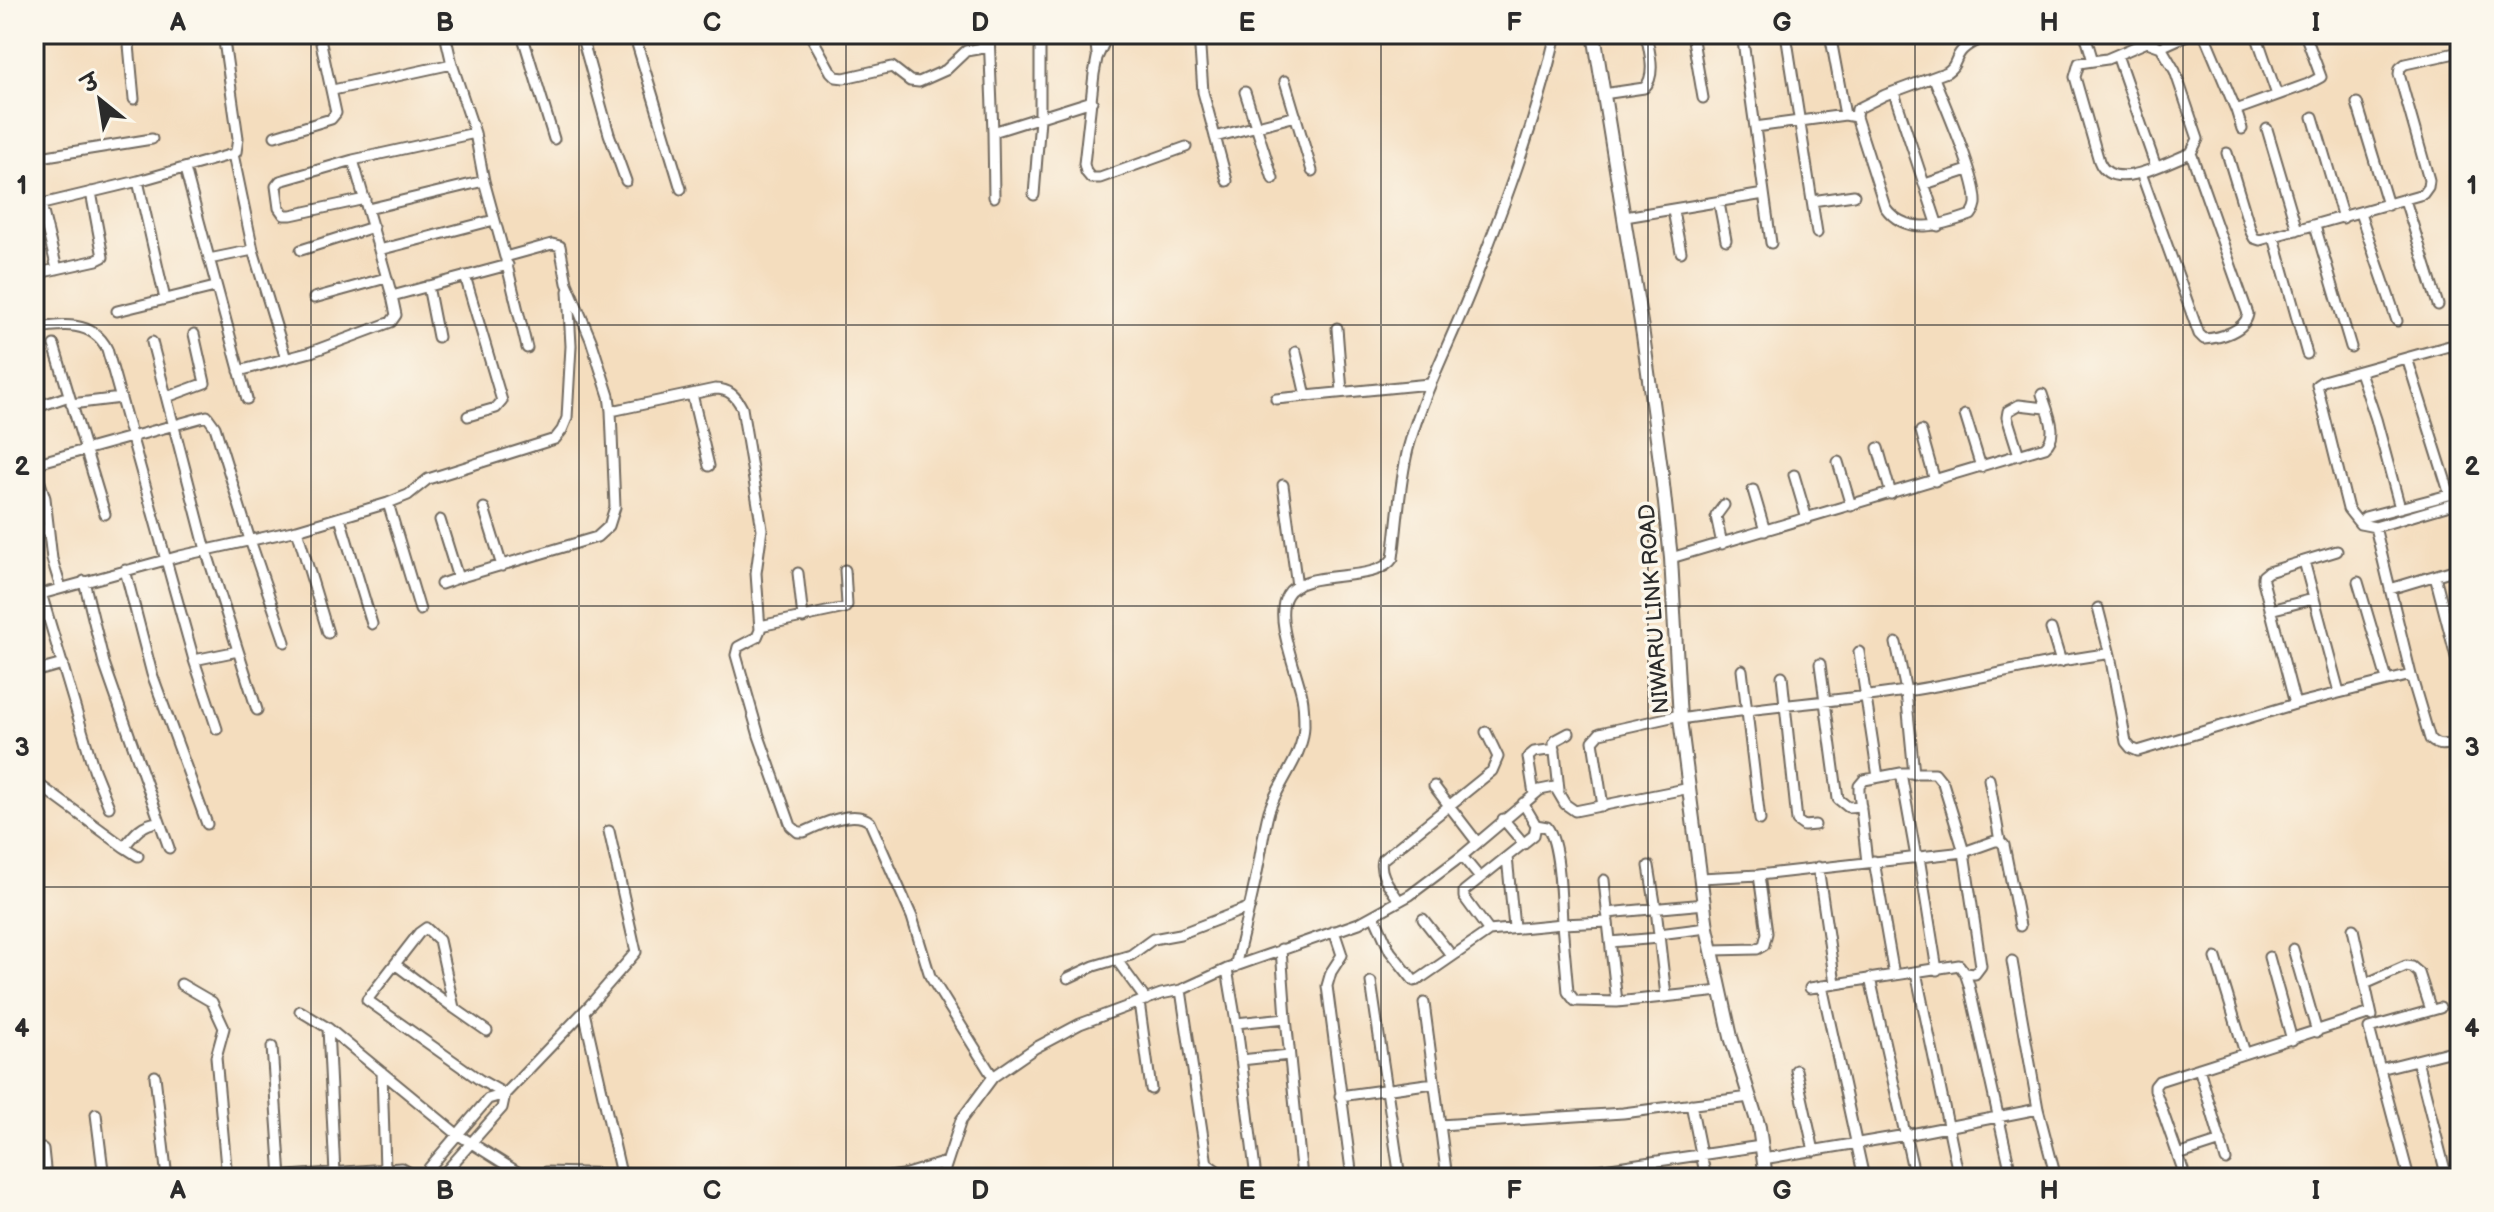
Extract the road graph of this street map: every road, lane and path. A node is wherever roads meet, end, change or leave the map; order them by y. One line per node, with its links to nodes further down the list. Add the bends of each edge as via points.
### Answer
1 (128, 34): 42 (street)
2 (223, 34): 65 (street, via 238,138)
3 (319, 34): 36 (street)
4 (445, 34): 33 (street)
5 (522, 34): 61 (street)
6 (582, 34): 76 (street)
7 (634, 34): 79 (street)
8 (810, 34): 27 (street, via 831,72 844,78 892,67 919,82 946,70 966,51)
9 (989, 34): 27 (street)
10 (1040, 34): 50 (street)
11 (1095, 34): 31 (street)
12 (1108, 34): 31 (street)
13 (1199, 34): 59 (street, via 1203,92)
14 (1556, 34): 139 (street, via 1505,200)
15 (1594, 34): 39 (street, NIWARU LINK ROAD)
16 (1646, 34): 39 (street, via 1649,85)
17 (1692, 34): 41 (street)
18 (1742, 34): 52 (street)
19 (1786, 34): 51 (street)
20 (1830, 34): 46 (street)
21 (1992, 34): 34 (street, via 1967,46 1955,66)
22 (2085, 34): 32 (street)
23 (2190, 34): 28 (street)
24 (2204, 34): 45 (street)
25 (2256, 34): 40 (street)
26 (2305, 34): 40 (street, via 2321,77)
27 (989, 47): 56 (street)
28 (2161, 47): 30 (street, via 2147,42); 63 (street, via 2175,71 2198,139)
29 (2460, 52): 85 (street, via 2400,68 2429,180 2423,194)
30 (2117, 55): 32 (street); 68 (street)
31 (1097, 58): 43 (street)
32 (2093, 61): 72 (street, via 2079,63 2075,77 2102,169 2114,176)
33 (452, 64): 36 (street); 57 (street)
34 (1934, 78): 38 (street); 70 (street)
35 (1285, 81): 47 (street)
36 (333, 90): 58 (street, via 335,116)
37 (1245, 92): 53 (street)
38 (1894, 93): 48 (street, via 1860,106); 78 (street)
39 (1603, 94): 93 (street, NIWARU LINK ROAD)
40 (2277, 95): 45 (street)
41 (1703, 98)
42 (134, 99)
43 (1092, 101): 50 (street); 62 (street, via 1084,164 1091,178)
44 (2357, 103): 90 (street)
45 (2236, 110): 54 (street)
46 (1845, 115): 48 (street); 51 (street)
47 (1296, 116): 53 (street); 71 (street)
48 (1856, 117): 96 (street, via 1890,214 1924,227)
49 (2313, 117): 94 (street)
50 (1040, 119): 56 (street); 82 (street)
51 (1799, 121): 52 (street); 86 (street)
52 (1755, 127): 81 (street)
53 (1257, 128): 59 (street); 73 (street)
54 (2242, 129)
55 (2267, 129): 99 (street)
56 (993, 132): 84 (street)
57 (475, 133): 67 (street); 75 (street)
58 (275, 136)
59 (1215, 137): 77 (street)
60 (152, 139): 66 (street)
61 (554, 139)
62 (1186, 147)
63 (2191, 153): 68 (street); 72 (street, via 2248,314 2233,331 2211,339 2199,334)
64 (2227, 153): 101 (street, via 2254,238)
65 (233, 154): 69 (street); 104 (street)
66 (34, 158)
67 (353, 160): 88 (street); 88 (street, via 280,181 279,208 291,215)
68 (2156, 167): 72 (street)
69 (185, 169): 74 (street); 108 (street)
70 (1968, 170): 78 (street); 96 (street, via 1975,209)
71 (1312, 171)
72 (2141, 173)
73 (1273, 179)
74 (138, 181): 80 (street); 119 (street)
75 (484, 181): 88 (street); 95 (street)
76 (626, 181)
77 (1227, 181)
78 (1925, 184): 96 (street)
79 (681, 189)
80 (91, 192): 89 (street); 110 (street, via 103,257)
81 (1764, 194): 87 (street); 103 (street)
82 (1034, 195)
83 (1854, 195): 86 (street)
84 (994, 197)
85 (2405, 200): 90 (street); 120 (street)
86 (1812, 201): 100 (street)
87 (1719, 203): 91 (street); 102 (street)
88 (366, 204): 98 (street)
89 (38, 205): 110 (street)
90 (2388, 205): 92 (street)
91 (1673, 211): 93 (street); 107 (street)
92 (2360, 213): 94 (street); 122 (street)
93 (1625, 217): 190 (street, NIWARU LINK ROAD)
94 (2343, 218): 97 (street)
95 (494, 220): 106 (street); 109 (street)
96 (1938, 226)
97 (2315, 226): 99 (street); 130 (street)
98 (373, 227): 105 (street); 106 (street)
99 (2297, 230): 101 (street)
100 (1817, 233)
101 (2274, 237): 133 (street)
102 (1726, 240)
103 (1771, 243)
104 (253, 250): 108 (street); 135 (street)
105 (301, 250)
106 (379, 250): 113 (street)
107 (1681, 252)
108 (209, 259): 116 (street)
109 (506, 261): 112 (street); 114 (street, via 558,243); 131 (street)
110 (57, 269): 111 (street)
111 (34, 274)
112 (465, 276): 115 (street); 153 (street, via 502,401)
113 (386, 278): 117 (street); 118 (street)
114 (567, 283): 151 (street, via 591,340); 170 (street, via 571,346 567,418 560,434 545,444 428,479)
115 (428, 286): 117 (street); 126 (street)
116 (215, 287): 119 (street); 137 (street)
117 (392, 296): 135 (street, via 396,315 391,322)
118 (314, 298)
119 (165, 299): 121 (street)
120 (2438, 305)
121 (117, 311)
122 (2397, 321)
123 (1337, 328): 140 (street)
124 (34, 329): 145 (street, via 82,326 98,335)
125 (194, 334): 144 (street, via 205,383)
126 (438, 337)
127 (152, 342): 144 (street)
128 (2456, 344): 134 (street); 136 (street)
129 (54, 345): 148 (street)
130 (2351, 347)
131 (527, 348)
132 (1296, 352): 143 (street)
133 (2307, 354)
134 (2407, 358): 138 (street); 169 (street)
135 (286, 359): 137 (street)
136 (2460, 369)
137 (239, 371): 146 (street)
138 (2360, 372): 174 (street); 180 (street, via 2317,385 2348,509)
139 (1429, 384): 140 (street); 203 (street, via 1402,473 1391,563)
140 (1342, 392): 143 (street)
141 (692, 394): 151 (street); 162 (street); 213 (street, via 724,389 742,408 762,529 756,573)
142 (2042, 394): 150 (street)
143 (1306, 396): 147 (street)
144 (167, 397): 154 (street)
145 (121, 398): 148 (street); 156 (street)
146 (247, 399)
147 (1276, 399)
148 (70, 400): 149 (street); 158 (street)
149 (34, 408)
150 (2046, 408): 159 (street, via 2052,439 2045,447); 159 (street, via 2019,405 2008,411)
151 (611, 411): 193 (street, via 615,507 609,526 597,537)
152 (1965, 415): 163 (street)
153 (468, 416)
154 (174, 425): 156 (street); 186 (street, via 203,416 213,422); 188 (street)
155 (1921, 431): 165 (street)
156 (132, 436): 158 (street); 191 (street)
157 (1878, 448): 168 (street)
158 (85, 449): 161 (street); 175 (street)
159 (2019, 455): 163 (street)
160 (1838, 462): 172 (street)
161 (34, 464): 182 (street)
162 (709, 466)
163 (1981, 467): 165 (street)
164 (1794, 475): 177 (street)
165 (1935, 481): 168 (street)
166 (1283, 485): 203 (street)
167 (1753, 490): 184 (street)
168 (1891, 494): 172 (street)
169 (2456, 498): 174 (street); 179 (street); 181 (street)
170 (388, 503): 176 (street); 209 (street)
171 (1724, 505): 187 (street, via 1716,516)
172 (1851, 506): 177 (street)
173 (484, 508): 193 (street)
174 (2400, 508): 180 (street, via 2365,517)
175 (105, 514)
176 (340, 518): 183 (street); 212 (street)
177 (1807, 519): 184 (street)
178 (440, 520): 199 (street)
179 (2460, 521)
180 (2362, 524): 181 (street)
181 (2375, 527): 205 (street)
182 (48, 528): 185 (street); 204 (street)
183 (297, 530): 186 (street); 215 (street)
184 (1765, 531): 187 (street)
185 (34, 533)
186 (250, 540): 188 (street); 216 (street)
187 (1722, 544): 190 (street)
188 (206, 550): 191 (street); 218 (street)
189 (2337, 551): 192 (street)
190 (1671, 558): 239 (street, NIWARU LINK ROAD)
191 (167, 560): 195 (street); 221 (street)
192 (2304, 561): 207 (street); 210 (street, via 2263,576)
193 (502, 566): 199 (street)
194 (2460, 568): 198 (street)
195 (125, 570): 200 (street); 262 (street, via 147,660)
196 (845, 570): 211 (street, via 845,608)
197 (798, 573): 211 (street)
198 (2435, 576): 205 (street); 227 (street)
199 (458, 578): 202 (street)
200 (84, 581): 204 (street); 261 (street, via 104,663)
201 (2358, 582): 230 (street)
202 (441, 584)
203 (1297, 586): 285 (street, via 1282,610 1303,699 1304,733 1270,808)
204 (61, 588): 206 (street)
205 (2390, 589): 228 (street)
206 (38, 594): 223 (street)
207 (2313, 599): 210 (street); 232 (street)
208 (2098, 608): 220 (street)
209 (420, 610)
210 (2270, 610): 235 (street)
211 (803, 618): 213 (street)
212 (372, 624)
213 (760, 626): 349 (street, via 757,637 738,647 736,655 791,826 804,832 853,815 866,817 912,917 930,976)
214 (2051, 629): 222 (street)
215 (328, 633)
216 (285, 642)
217 (1896, 643): 231 (street)
218 (238, 651): 221 (street); 238 (street)
219 (1859, 652): 233 (street)
220 (2110, 655): 222 (street); 235 (street, via 2126,742 2138,751)
221 (194, 660): 240 (street)
222 (2061, 662): 231 (street)
223 (63, 664): 226 (street); 258 (street)
224 (1820, 664): 234 (street)
225 (1742, 670): 237 (street)
226 (34, 672)
227 (2460, 672)
228 (2411, 675): 230 (street); 243 (street, via 2430,739 2443,746)
229 (1782, 676): 236 (street)
230 (2387, 680): 232 (street)
231 (1906, 691): 233 (street); 246 (street)
232 (2339, 692): 235 (street)
233 (1866, 696): 234 (street); 247 (street)
234 (1827, 702): 236 (street); 257 (street, via 1838,799 1848,807)
235 (2295, 704)
236 (1786, 705): 237 (street); 264 (street, via 1797,821)
237 (1748, 709): 239 (street); 260 (street)
238 (257, 710)
239 (1680, 717): 251 (street, NIWARU LINK ROAD); 256 (street, via 1594,737)
240 (217, 729)
241 (1486, 732): 255 (street, via 1498,757 1496,765)
242 (1569, 733): 244 (street, via 1556,740)
243 (2460, 740)
244 (1555, 749): 252 (street); 253 (street, via 1528,757)
245 (1901, 773): 246 (street); 247 (street); 275 (street)
246 (1914, 774): 271 (street, via 1934,773 1943,783)
247 (1878, 777): 257 (street, via 1861,783)
248 (1989, 779): 266 (street)
249 (34, 781): 269 (street)
250 (1434, 786): 255 (street)
251 (1690, 788): 256 (street); 281 (street, NIWARU LINK ROAD)
252 (1559, 790): 253 (street, via 1549,787); 256 (street, via 1575,811)
253 (1534, 794): 254 (street)
254 (1523, 803): 259 (street); 263 (street)
255 (1449, 805): 267 (street); 283 (street, via 1382,860 1382,872)
256 (1603, 806)
257 (1861, 806): 276 (street)
258 (109, 807)
259 (1503, 819): 267 (street); 268 (street)
260 (1760, 820)
261 (159, 822): 269 (street, via 139,829); 270 (street)
262 (207, 824)
263 (1536, 825): 268 (street); 290 (street, via 1547,827 1553,836)
264 (1815, 825)
265 (609, 831): 329 (street, via 636,952)
266 (2000, 841): 271 (street); 291 (street)
267 (1477, 842): 273 (street)
268 (1524, 844): 274 (street)
269 (124, 847): 272 (street)
270 (169, 848)
271 (1964, 852): 275 (street); 311 (street, via 1981,966 1975,974)
272 (138, 856)
273 (1462, 856): 280 (street); 283 (street)
274 (1507, 857): 280 (street); 292 (street)
275 (1917, 857): 276 (street); 309 (street)
276 (1871, 862): 278 (street); 312 (street)
277 (1649, 866): 286 (street)
278 (1818, 867): 279 (street); 316 (street)
279 (1759, 875): 281 (street); 301 (street, via 1764,945)
280 (1480, 878): 296 (street, via 1464,894)
281 (1701, 878): 284 (street, NIWARU LINK ROAD)
282 (1604, 880): 288 (street)
283 (1399, 901): 287 (street)
284 (1705, 904): 286 (street); 293 (street, NIWARU LINK ROAD)
285 (1250, 907): 305 (street, via 1157,938); 308 (street)
286 (1656, 909): 288 (street); 297 (street)
287 (1374, 915): 295 (street); 302 (street, via 1390,951 1414,981)
288 (1608, 918): 290 (street); 298 (street)
289 (1423, 919): 302 (street)
290 (1562, 924): 292 (street); 325 (street, via 1570,996 1586,1003)
291 (2020, 926)
292 (1514, 927): 296 (street)
293 (1707, 928): 297 (street); 301 (street, NIWARU LINK ROAD)
294 (2353, 929): 318 (street)
295 (1334, 931): 299 (street); 354 (street, via 1342,955 1327,986)
296 (1489, 931): 302 (street)
297 (1659, 936): 298 (street); 323 (street)
298 (1610, 942): 325 (street)
299 (1281, 949): 308 (street); 331 (street)
300 (2293, 949): 336 (street)
301 (1713, 950): 322 (street, NIWARU LINK ROAD)
302 (1452, 956)
303 (2269, 957): 337 (street)
304 (2216, 958): 340 (street)
305 (1116, 959): 313 (street); 324 (street)
306 (2012, 961): 357 (street)
307 (396, 965): 327 (street); 327 (street, via 426,928 439,940); 353 (street, via 367,1000)
308 (1231, 968): 321 (street); 332 (street)
309 (1937, 970): 310 (street); 311 (street, via 1959,965)
310 (1916, 972): 312 (street); 361 (street)
311 (1965, 973): 359 (street)
312 (1894, 975): 314 (street)
313 (1068, 978)
314 (1870, 978): 316 (street); 363 (street)
315 (1371, 982): 352 (street)
316 (1835, 983): 319 (street)
317 (181, 984): 382 (street, via 212,1002 224,1028 216,1057)
318 (2365, 984): 330 (street); 333 (street, via 2412,967 2436,1009)
319 (1822, 986): 320 (street); 366 (street)
320 (1810, 988)
321 (1181, 990): 324 (street); 374 (street)
322 (1720, 991): 323 (street); 355 (street, NIWARU LINK ROAD)
323 (1666, 996): 325 (street)
324 (1142, 1001): 349 (street, via 1060,1033); 351 (street)
325 (1617, 1002)
326 (1424, 1003): 350 (street)
327 (454, 1008): 335 (street)
328 (300, 1011): 334 (street)
329 (584, 1012): 353 (street); 378 (street)
330 (2371, 1013): 333 (street); 336 (street)
331 (1286, 1018): 332 (street); 341 (street)
332 (1236, 1023): 342 (street)
333 (2375, 1026): 345 (street, via 2369,1028)
334 (328, 1028): 347 (street); 377 (street)
335 (487, 1031)
336 (2317, 1032): 337 (street)
337 (2292, 1040): 340 (street)
338 (272, 1047): 384 (street)
339 (2460, 1051): 343 (street)
340 (2245, 1053): 344 (street)
341 (1289, 1055): 342 (street); 395 (street)
342 (1241, 1060): 394 (street)
343 (2417, 1060): 345 (street); 410 (street)
344 (2199, 1068): 364 (street); 371 (street, via 2155,1086)
345 (2380, 1069): 409 (street)
346 (1796, 1070): 368 (street)
347 (382, 1072): 362 (street); 375 (street)
348 (155, 1076): 381 (street)
349 (993, 1077): 373 (street, via 961,1120)
350 (1434, 1083): 352 (street); 360 (street)
351 (1151, 1089)
352 (1388, 1089): 354 (street); 397 (street)
353 (505, 1094): 362 (street, via 488,1099); 365 (street, via 502,1108)
354 (1340, 1096): 396 (street)
355 (1750, 1097): 356 (street); 370 (street, NIWARU LINK ROAD)
356 (1691, 1104): 360 (street); 369 (street)
357 (2038, 1109): 359 (street); 408 (street)
358 (96, 1114): 380 (street)
359 (1999, 1117): 361 (street); 407 (street)
360 (1440, 1125): 398 (street)
361 (1950, 1127): 363 (street); 406 (street)
362 (457, 1134): 365 (street); 386 (street, via 429,1168)
363 (1906, 1135): 366 (street); 405 (street)
364 (2221, 1141): 371 (street); 372 (street)
365 (471, 1143): 387 (street); 388 (street)
366 (1857, 1143): 368 (street); 404 (street)
367 (43, 1149): 379 (street)
368 (1814, 1151): 370 (street)
369 (1702, 1153): 370 (street); 399 (street); 400 (street)
370 (1762, 1153): 401 (street, NIWARU LINK ROAD)
371 (2178, 1155): 376 (street)
372 (2226, 1160)
373 (946, 1162): 390 (street); 391 (street)
374 (1206, 1163): 392 (street); 393 (street)
375 (385, 1169): 377 (street); 385 (street, via 401,1168)
376 (2183, 1170)
377 (335, 1174): 384 (street)
378 (621, 1174): 388 (street, via 546,1172); 389 (street)
379 (46, 1178)
380 (104, 1178)
381 (167, 1178)
382 (227, 1178)
383 (260, 1178): 384 (street)
384 (281, 1178)
385 (419, 1178)
386 (429, 1178)
387 (440, 1178)
388 (529, 1178)
389 (752, 1178)
390 (882, 1178)
391 (942, 1178)
392 (1209, 1178)
393 (1227, 1178)
394 (1256, 1178)
395 (1302, 1178)
396 (1352, 1178)
397 (1400, 1178)
398 (1447, 1178)
399 (1542, 1178)
400 (1706, 1178)
401 (1766, 1178)
402 (1799, 1178): 403 (street)
403 (1819, 1178)
404 (1864, 1178)
405 (1915, 1178)
406 (1959, 1178)
407 (2012, 1178)
408 (2056, 1178)
409 (2409, 1178)
410 (2447, 1178)

